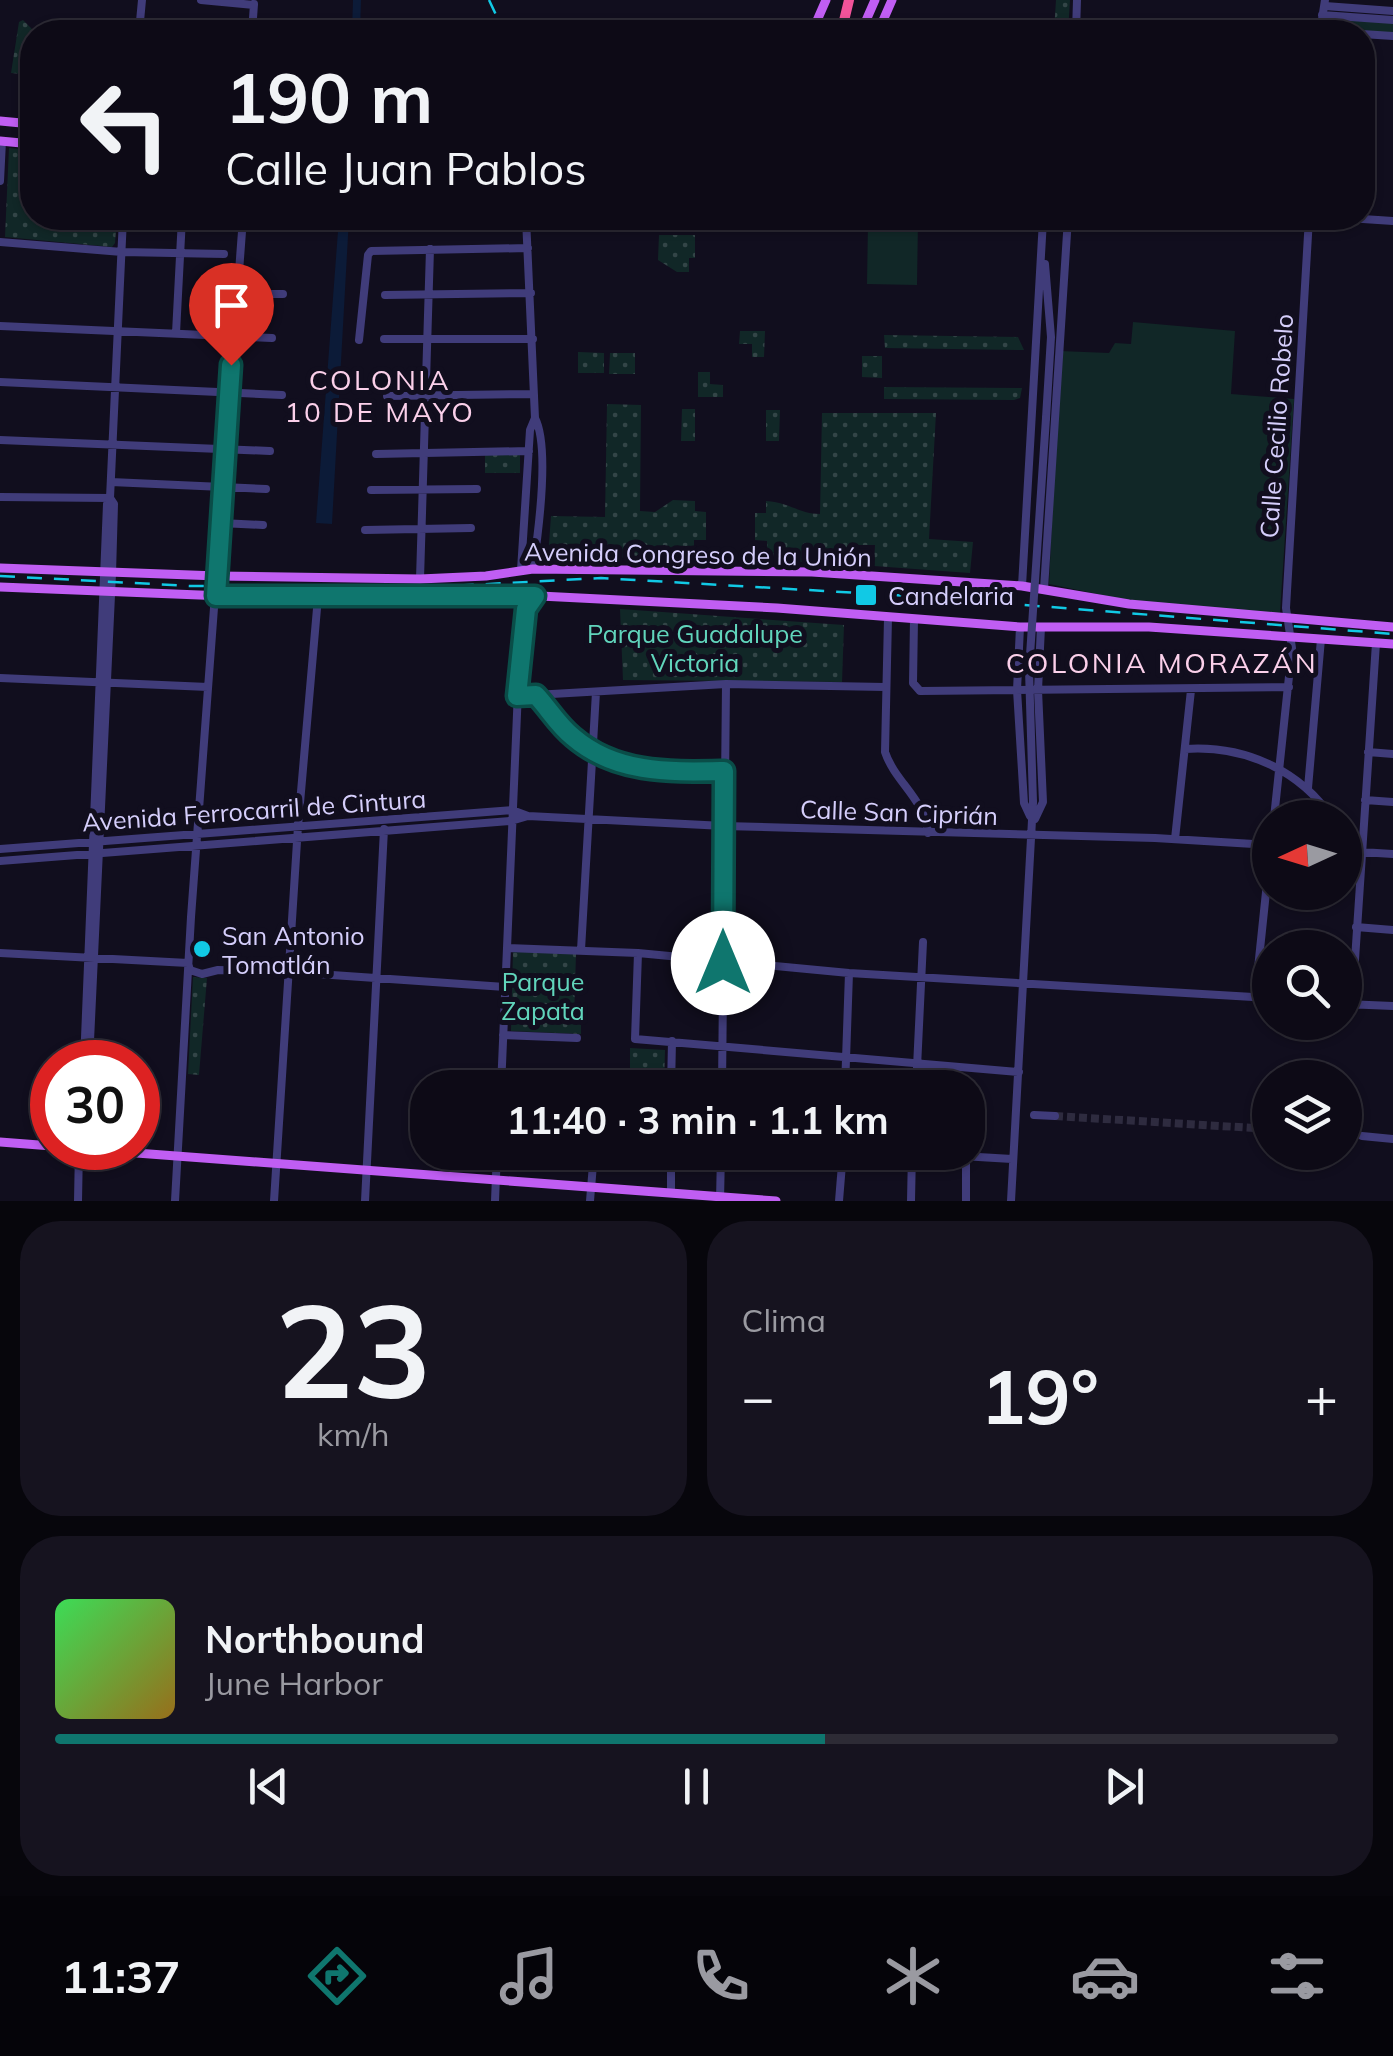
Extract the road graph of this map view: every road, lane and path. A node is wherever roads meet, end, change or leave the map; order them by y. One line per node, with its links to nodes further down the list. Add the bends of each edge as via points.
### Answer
1 (201, 0): 2 (street)
2 (254, 2)
3 (1324, 7): 4 (street); 5 (street)
4 (1393, 11)
5 (1393, 20)
6 (1, 141): 7 (street)
7 (0, 181)
8 (123, 230): 20 (street)
9 (181, 230): 21 (street)
10 (242, 230): 25 (street)
11 (527, 230): 16 (street)
12 (1043, 230): 19 (street)
13 (1067, 230): 18 (street)
14 (1308, 230): 80 (street, Calle Cecilio Robelo)
15 (0, 242): 20 (street)
16 (528, 248): 17 (street); 24 (street)
17 (430, 249): 28 (street); 37 (street, via 368,254)
18 (1066, 249): 19 (street); 23 (street)
19 (1042, 251): 33 (street); 72 (street)
20 (122, 252): 21 (street); 30 (street)
21 (180, 254): 22 (street); 31 (street)
22 (224, 254)
23 (1064, 276): 33 (street); 74 (street)
24 (531, 293): 28 (street); 35 (street)
25 (237, 294): 26 (street); 32 (street)
26 (283, 294)
27 (385, 294): 28 (street)
28 (430, 295): 38 (street)
29 (0, 326): 30 (street)
30 (118, 332): 31 (street); 40 (street)
31 (176, 333): 32 (street)
32 (233, 336): 34 (street); 41 (street)
33 (1050, 337): 114 (street, bridge, via 1029,670)
34 (272, 338)
35 (533, 338): 38 (street); 42 (street)
36 (384, 339): 38 (street)
37 (359, 340)
38 (428, 340): 45 (street)
39 (0, 382): 40 (street)
40 (115, 387): 41 (street); 48 (street)
41 (230, 393): 43 (street); 49 (street)
42 (534, 394): 45 (street); 46 (street)
43 (282, 395)
44 (386, 396): 45 (street)
45 (426, 396): 51 (street)
46 (534, 418): 52 (street); 68 (street, via 540,430 540,515)
47 (0, 440): 48 (street)
48 (113, 444): 49 (street); 54 (street)
49 (226, 449): 50 (street); 55 (street)
50 (270, 451)
51 (424, 452): 52 (street); 53 (street); 59 (street)
52 (529, 452): 68 (street)
53 (376, 454)
54 (111, 482): 55 (street); 61 (street)
55 (224, 487): 56 (street); 62 (street)
56 (266, 489)
57 (477, 489): 59 (street)
58 (371, 490): 59 (street)
59 (424, 490): 65 (street)
60 (0, 497): 61 (street)
61 (110, 498): 69 (street)
62 (221, 523): 63 (street); 70 (street)
63 (263, 524)
64 (471, 528): 65 (street)
65 (423, 529): 66 (street); 71 (street)
66 (366, 530)
67 (0, 568): 69 (main road, Avenida Congreso de la Unión)
68 (527, 570): 71 (main road, Avenida Congreso de la Unión); 72 (main road, Avenida Congreso de la Unión, via 796,572)
69 (108, 573): 70 (main road, Avenida Congreso de la Unión); 75 (street)
70 (218, 576): 71 (main road, Avenida Congreso de la Unión); 76 (street)
71 (420, 579)
72 (1022, 586): 74 (main road, Avenida Congreso de la Unión)
73 (0, 587): 75 (main road, Avenida Congreso de la Unión)
74 (1044, 588): 80 (main road, Avenida Congreso de la Unión, via 1129,604)
75 (108, 592): 76 (main road, Avenida Congreso de la Unión); 90 (street)
76 (216, 596): 78 (main road, Avenida Congreso de la Unión); 92 (street)
77 (535, 596): 78 (main road, Avenida Congreso de la Unión); 79 (main road, Avenida Congreso de la Unión); 100 (street, via 526,609)
78 (318, 597): 116 (street)
79 (888, 618): 81 (main road, Avenida Congreso de la Unión); 93 (street)
80 (1287, 618): 84 (main road, Avenida Congreso de la Unión); 85 (street, Calle Cecilio Robelo)
81 (914, 620): 82 (main road, Avenida Congreso de la Unión); 95 (street, via 916,690)
82 (1020, 627): 83 (main road, Avenida Congreso de la Unión); 95 (street)
83 (1041, 627): 85 (main road, Avenida Congreso de la Unión); 96 (street)
84 (1393, 629): 87 (main road)
85 (1292, 637): 86 (main road, Avenida Congreso de la Unión); 94 (street, Calle Cecilio Robelo)
86 (1320, 639): 87 (main road, Avenida Congreso de la Unión); 107 (street)
87 (1376, 643): 88 (main road, Avenida Congreso de la Unión); 103 (street)
88 (1393, 644)
89 (0, 678): 90 (street)
90 (103, 682): 92 (street); 123 (street)
91 (726, 684): 93 (street); 98 (street); 106 (street)
92 (208, 686): 119 (street)
93 (886, 687): 118 (street, via 884,752 922,806)
94 (1289, 687): 97 (street); 105 (street, Calle Cecilio Robelo)
95 (1017, 690): 96 (street); 114 (street, via 1024,802)
96 (1038, 690): 97 (street); 114 (street, via 1043,802)
97 (1191, 690): 101 (street)
98 (596, 692): 99 (street); 102 (street)
99 (536, 695): 100 (street); 102 (street)
100 (517, 696): 112 (street)
101 (1185, 749): 105 (street, via 1227,750); 122 (street)
102 (593, 752): 106 (street, via 655,771); 113 (street)
103 (1368, 752): 104 (street); 110 (street)
104 (1393, 754)
105 (1280, 769): 107 (street); 108 (street, Calle Cecilio Robelo)
106 (724, 771): 117 (street)
107 (1308, 788): 109 (street)
108 (1276, 800)
109 (1318, 800)
110 (1365, 800): 111 (street); 127 (street)
111 (1393, 802)
112 (512, 816): 113 (street, Calle San Ciprián); 115 (street, Avenida Ferrocarril de Cintura); 136 (street)
113 (589, 818): 117 (street, Calle San Ciprián); 137 (street)
114 (1032, 822): 120 (street)
115 (384, 825): 116 (street, Avenida Ferrocarril de Cintura); 121 (street, Avenida Ferrocarril de Cintura); 145 (street)
116 (298, 826): 119 (street, Avenida Ferrocarril de Cintura); 121 (street)
117 (724, 826): 118 (street, Calle San Ciprián); 142 (street)
118 (928, 832): 120 (street, Calle San Ciprián)
119 (198, 834): 123 (street, Avenida Ferrocarril de Cintura); 124 (street)
120 (1031, 836): 122 (street, Calle San Ciprián); 147 (street)
121 (297, 837): 124 (street, Avenida Ferrocarril de Cintura); 143 (street)
122 (1175, 839): 125 (street, Calle San Ciprián)
123 (95, 843): 126 (street, Avenida Ferrocarril de Cintura); 128 (street)
124 (197, 844): 128 (street, Avenida Ferrocarril de Cintura); 141 (street)
125 (1252, 844)
126 (0, 849)
127 (1362, 852): 129 (street)
128 (95, 854): 130 (street, Avenida Ferrocarril de Cintura); 140 (street)
129 (1393, 854)
130 (0, 861)
131 (1357, 910): 132 (street)
132 (1356, 927): 133 (street); 134 (street)
133 (1356, 930)
134 (1393, 930)
135 (924, 942): 146 (street)
136 (507, 948): 137 (street); 148 (street)
137 (581, 950): 139 (street)
138 (0, 953): 140 (street)
139 (638, 953): 142 (street); 155 (street, via 636,1039)
140 (90, 956): 141 (street); 154 (street)
141 (188, 963): 143 (street, via 197,974); 172 (street)
142 (723, 963): 144 (street); 156 (street)
143 (289, 972): 145 (street); 175 (street)
144 (850, 973): 146 (street); 157 (street)
145 (377, 978): 148 (street); 177 (street)
146 (922, 978): 147 (street); 158 (street)
147 (1022, 983): 149 (street); 164 (street)
148 (505, 988): 152 (street)
149 (1252, 997)
150 (1362, 1005): 151 (street)
151 (1393, 1006)
152 (503, 1035): 153 (street); 159 (street)
153 (577, 1038)
154 (87, 1040)
155 (672, 1040): 156 (street); 160 (street)
156 (722, 1045): 157 (street); 161 (street)
157 (846, 1057): 158 (street); 162 (street)
158 (918, 1064): 163 (street); 164 (street)
159 (502, 1070)
160 (672, 1070)
161 (722, 1070)
162 (846, 1070)
163 (918, 1070)
164 (1019, 1072): 174 (street)
165 (1034, 1115): 166 (street)
166 (1055, 1116)
167 (1362, 1136): 168 (street)
168 (1393, 1139)
169 (0, 1142): 170 (main road)
170 (30, 1144)
171 (160, 1154): 172 (main road)
172 (178, 1155): 175 (main road); 190 (street)
173 (985, 1158): 174 (street)
174 (1012, 1160): 199 (street)
175 (276, 1161): 177 (main road); 191 (street)
176 (80, 1170): 189 (street)
177 (367, 1170): 185 (main road); 192 (street)
178 (496, 1170): 185 (street)
179 (593, 1170): 186 (street)
180 (671, 1170): 187 (street)
181 (721, 1170): 188 (street)
182 (842, 1170): 196 (street)
183 (912, 1170): 197 (street)
184 (966, 1170): 198 (street)
185 (496, 1180): 186 (main road); 193 (street)
186 (592, 1187): 187 (main road); 194 (street)
187 (671, 1192): 188 (main road)
188 (720, 1199): 195 (main road)
189 (78, 1201)
190 (175, 1201)
191 (274, 1201)
192 (365, 1201)
193 (495, 1201)
194 (590, 1201)
195 (776, 1201)
196 (839, 1201)
197 (911, 1201)
198 (966, 1201)
199 (1010, 1201)

